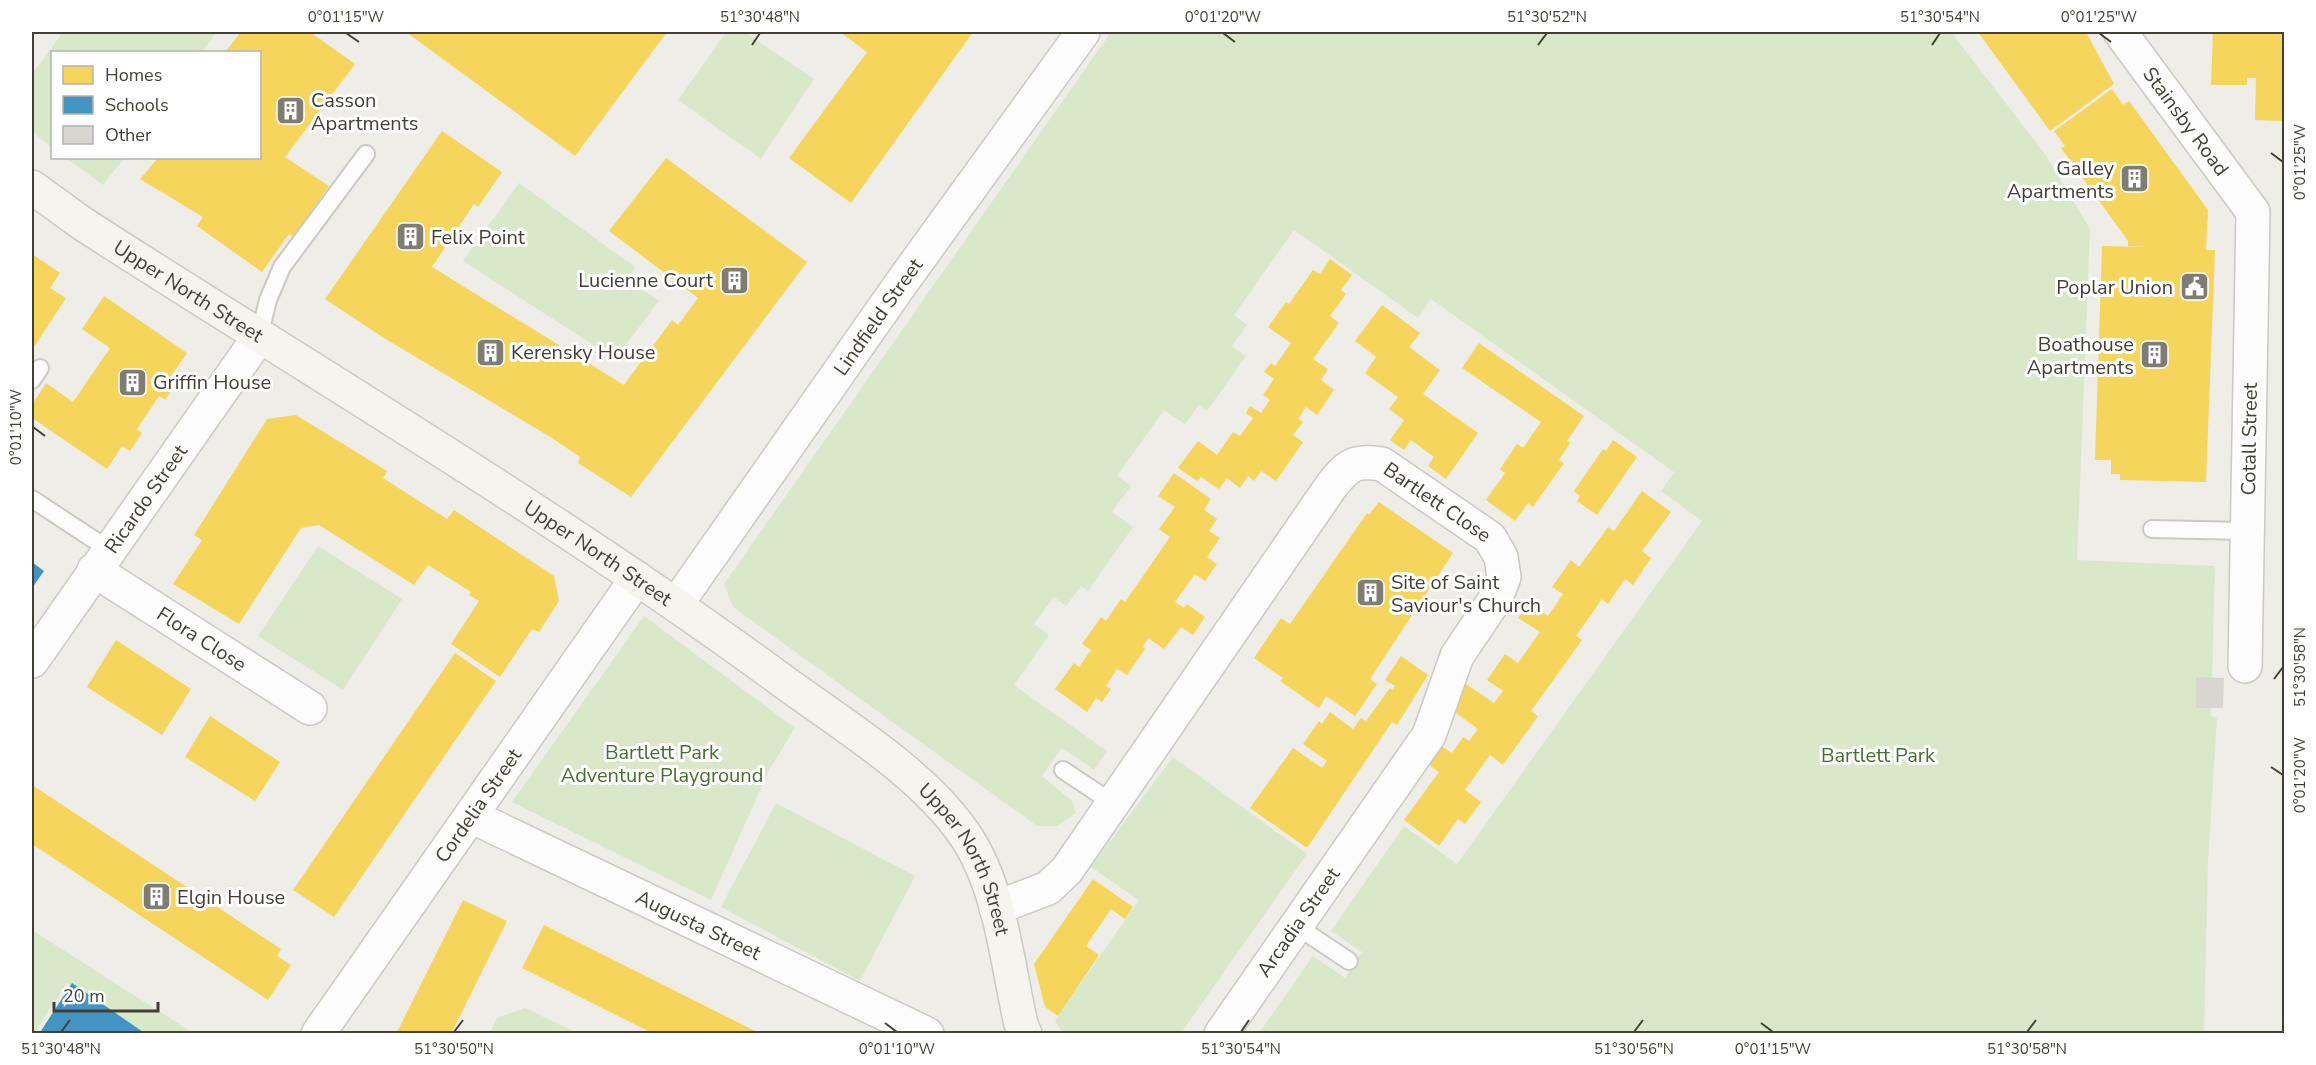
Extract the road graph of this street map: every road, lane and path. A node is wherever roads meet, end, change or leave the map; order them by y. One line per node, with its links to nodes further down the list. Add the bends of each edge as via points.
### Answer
1 (1083, 32): 12 (street, Lindfield Street)
2 (2120, 32): 5 (street, Stainsby Road)
3 (366, 154): 6 (lane, via 282,267)
4 (32, 187): 6 (street, Upper North Street)
5 (2253, 212): 9 (street, Cotall Street)
6 (259, 337): 10 (street, Ricardo Street); 11 (street, Upper North Street)
7 (32, 499): 10 (lane)
8 (2152, 529): 9 (lane)
9 (2247, 531): 14 (street, Cotall Street)
10 (101, 560): 13 (street, Ricardo Street); 15 (street, Flora Close)
11 (638, 578): 12 (street, Upper North Street); 19 (street, Cordelia Street)
12 (676, 605): 20 (street, Upper North Street, via 915,779 945,807 967,837)
13 (32, 661)
14 (2245, 666)
15 (310, 708)
16 (1063, 770): 17 (lane)
17 (1113, 804): 18 (street, Bartlett Close, via 1332,484 1346,468 1361,461 1382,464 1490,538 1501,557 1504,577 1496,598 1457,656 1429,735); 20 (street, via 1067,870 1048,888)
18 (1376, 812): 21 (street, Arcadia Street)
19 (471, 816): 23 (street, Cordelia Street); 24 (street, Augusta Street)
20 (996, 908): 25 (street, Upper North Street)
21 (1295, 925): 22 (lane); 26 (street, Arcadia Street)
22 (1349, 961)
23 (318, 1034)
24 (927, 1034)
25 (1025, 1034)
26 (1221, 1034)

